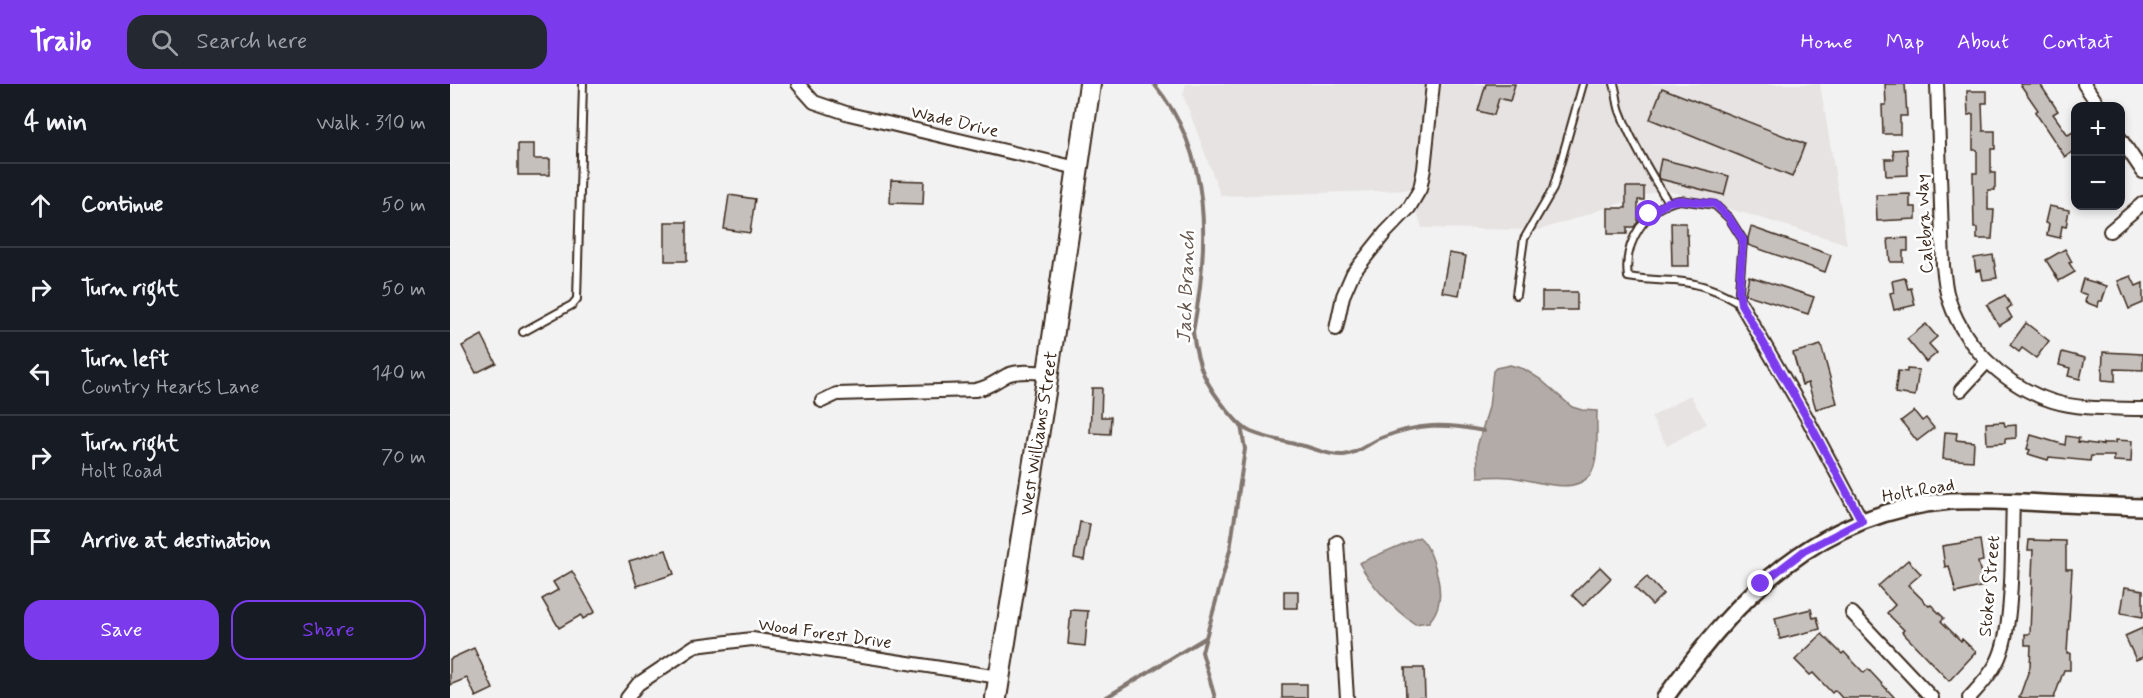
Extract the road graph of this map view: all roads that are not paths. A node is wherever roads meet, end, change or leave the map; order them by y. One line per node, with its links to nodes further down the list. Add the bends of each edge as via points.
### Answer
1 (583, 84): 19 (lane, via 577,299)
2 (798, 84): 11 (street, Wade Drive, via 814,102 849,114)
3 (1090, 84): 11 (main road, West Williams Street)
4 (1433, 84): 18 (street, via 1420,189 1409,208 1353,273)
5 (1583, 84): 16 (lane, via 1553,189 1524,239)
6 (1614, 84): 13 (lane, via 1628,128)
7 (1937, 84): 20 (street, Calebra Way, via 1942,266 1947,293 1962,330)
8 (2084, 84): 9 (street)
9 (2096, 102)
10 (2125, 144): 12 (street)
11 (1077, 168): 21 (main road, West Williams Street)
12 (2143, 172)
13 (1668, 202): 17 (lane, via 1715,204 1729,218 1743,240); 17 (lane, via 1649,214 1634,237 1628,277 1705,287)
14 (2143, 203): 15 (street)
15 (2110, 231)
16 (1516, 295)
17 (1741, 304): 27 (street)
18 (1336, 329)
19 (523, 332)
20 (1987, 362): 22 (street); 24 (street, Calebra Way, via 2018,385 2053,401)
21 (1047, 373): 23 (street, via 1010,374 975,390 837,394); 30 (main road, West Williams Street)
22 (1961, 390)
23 (822, 401)
24 (2143, 409)
25 (2013, 502): 26 (street, Holt Road); 27 (street, Holt Road, via 1952,501 1906,508); 36 (street, Stoker Street, via 2005,637 1990,674)
26 (2143, 507)
27 (1862, 521): 34 (street, Holt Road, via 1804,551 1761,584 1702,648)
28 (1337, 542): 33 (street)
29 (1852, 613): 35 (street)
30 (999, 677): 31 (street, Wood Forest Drive, via 752,639 694,646 638,684); 32 (main road, West Williams Street)
31 (627, 698)
32 (996, 698)
33 (1347, 698)
34 (1665, 698)
35 (1932, 698)
36 (1969, 698)

